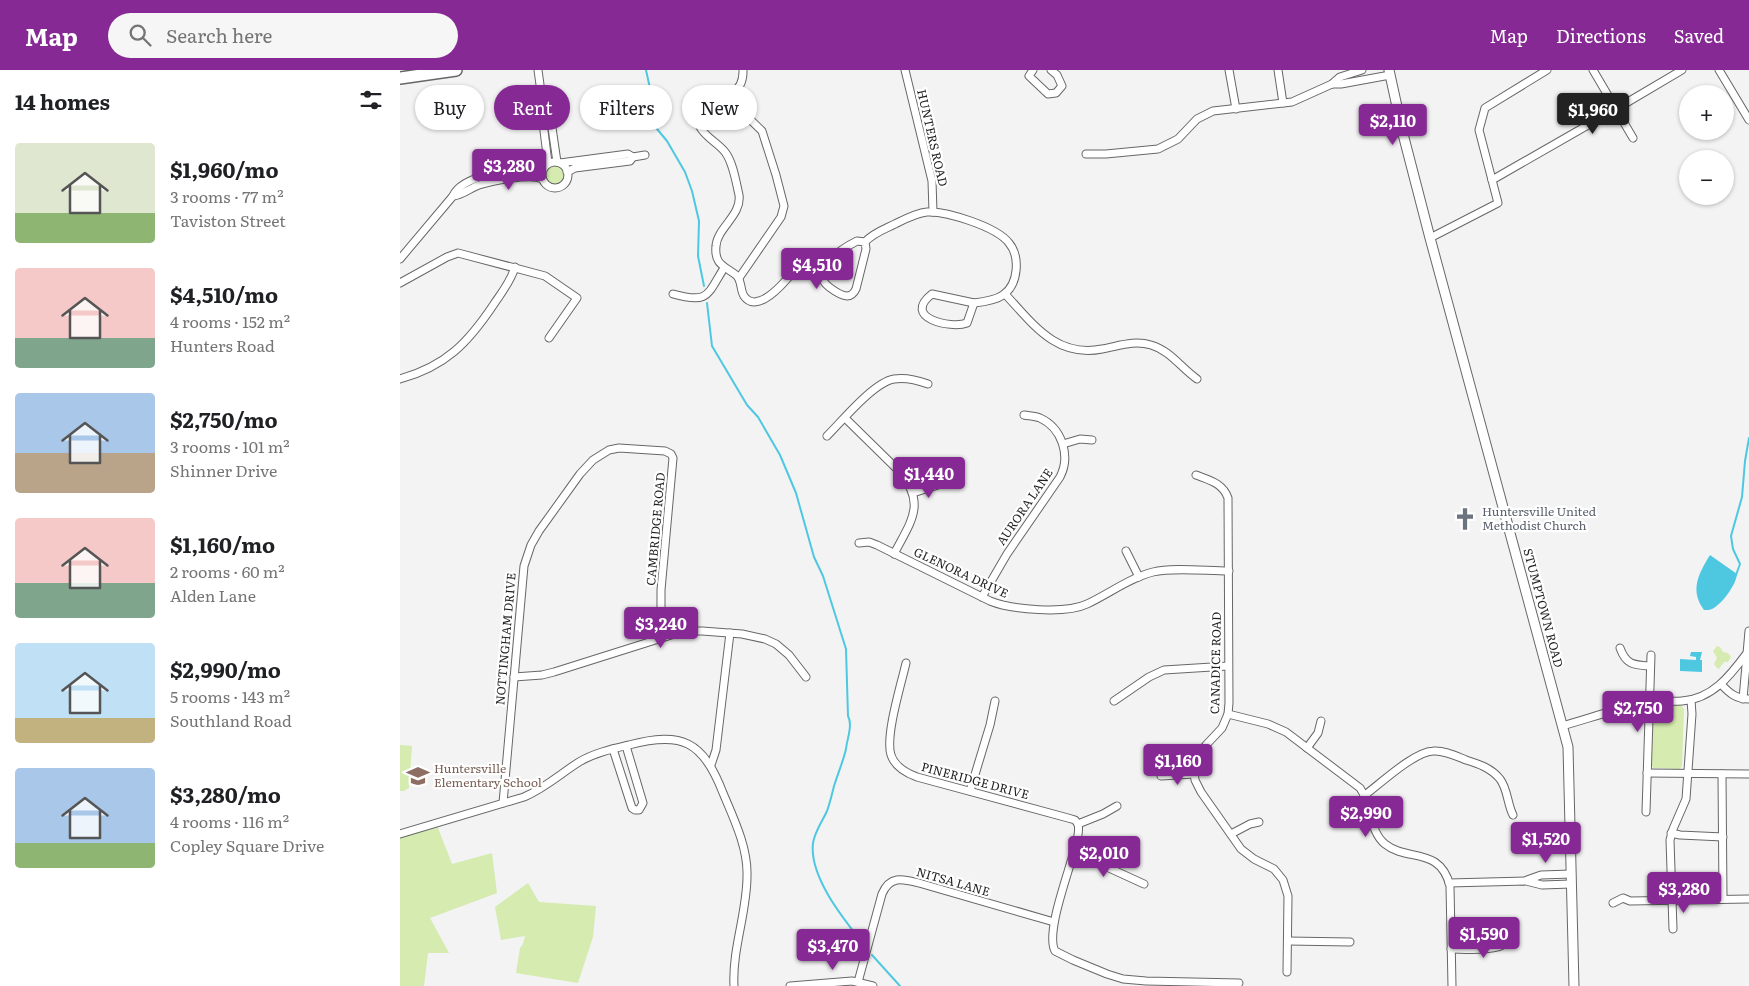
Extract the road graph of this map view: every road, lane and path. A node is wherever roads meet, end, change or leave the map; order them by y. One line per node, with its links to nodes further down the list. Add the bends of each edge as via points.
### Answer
1 (456, 70): 15 (main road)
2 (538, 70): 17 (street)
3 (743, 70): 18 (street)
4 (905, 70): 37 (street, HUNTERS ROAD, via 932,181)
5 (1033, 70): 6 (street, via 1030,76 1048,94 1062,86)
6 (1051, 70)
7 (1229, 70): 20 (street)
8 (1278, 70): 19 (street)
9 (1362, 70): 16 (street, via 1340,77)
10 (1547, 70): 35 (street, via 1485,108 1479,130)
11 (1594, 70): 21 (street)
12 (1682, 70): 21 (street)
13 (1719, 70): 22 (street)
14 (1390, 72): 16 (street); 38 (street, STUMPTOWN ROAD)
15 (400, 78)
16 (1332, 84): 19 (street)
17 (540, 85)
18 (741, 85)
19 (1284, 103): 20 (street)
20 (1236, 108): 28 (street, via 1202,116 1178,139 1158,149)
21 (1616, 109): 27 (street); 35 (street)
22 (1749, 120)
23 (757, 126): 44 (street, via 762,131 784,206 781,217)
24 (544, 130): 32 (street)
25 (553, 130): 31 (street)
26 (702, 130): 42 (street, via 725,151 739,198 739,205 716,240 716,257)
27 (1633, 138)
28 (1086, 154)
29 (645, 155): 30 (street)
30 (633, 156): 31 (street); 33 (street, via 630,161 575,168)
31 (558, 162): 32 (street); 33 (street)
32 (547, 165): 34 (street); 36 (street, via 477,178 456,190)
33 (567, 172): 34 (street, via 564,183 556,188 548,186)
34 (542, 179): 36 (street, via 534,176 488,183)
35 (1492, 180): 38 (street, via 1498,203)
36 (454, 196): 40 (street)
37 (933, 212): 39 (street, via 911,216); 47 (street, via 960,217 1005,238 1014,250 1017,265 1013,282)
38 (1430, 238): 87 (street, STUMPTOWN ROAD)
39 (866, 242): 39 (street, via 857,241 828,261 823,274 826,285 847,296 854,292)
40 (400, 259)
41 (515, 267): 45 (street, via 458,253); 49 (street, via 549,278 577,298); 51 (street, via 485,318 463,345 428,369)
42 (724, 268): 44 (street); 46 (street, via 705,296 694,298)
43 (792, 273): 44 (street, via 756,303 744,296)
44 (739, 278)
45 (400, 283)
46 (673, 294)
47 (1005, 294): 48 (street); 50 (street, via 1046,338 1060,345 1091,351 1134,342 1152,345 1167,352)
48 (974, 303): 48 (street, via 932,294 922,305 923,314 931,320 964,324 969,320)
49 (549, 338)
50 (1197, 379)
51 (400, 380)
52 (928, 384): 54 (street, via 903,378 886,381)
53 (1024, 415): 57 (street, via 1043,420 1054,429)
54 (845, 418): 55 (street); 61 (street, via 899,471)
55 (827, 436)
56 (1092, 440): 57 (street, via 1080,439)
57 (1063, 444): 67 (street, AURORA LANE, via 1065,461 1060,477 1007,554)
58 (671, 454): 70 (street, CAMBRIDGE ROAD, via 661,590); 78 (street, NOTTINGHAM DRIVE, via 628,449 603,453 584,468 556,506 534,539 524,566)
59 (1196, 475): 65 (street, CANADICE ROAD, via 1214,482 1227,494)
60 (938, 485): 61 (street)
61 (913, 493): 64 (street, via 914,512)
62 (859, 543): 64 (street, GLENORA DRIVE, via 869,542)
63 (1126, 551): 66 (street)
64 (894, 554): 67 (street, GLENORA DRIVE)
65 (1229, 571): 66 (street, GLENORA DRIVE, via 1160,571); 75 (street, CANADICE ROAD)
66 (1139, 577): 67 (street, GLENORA DRIVE, via 1076,608 1018,608)
67 (982, 598)
68 (1749, 631): 72 (street)
69 (730, 633): 70 (street, via 692,630); 77 (street, via 755,636 776,644 789,654); 91 (street, via 716,750)
70 (663, 637): 78 (street, via 554,672)
71 (1620, 648): 76 (street, via 1623,656 1634,665)
72 (1747, 653): 79 (street); 80 (street)
73 (1651, 655): 76 (street)
74 (906, 664): 98 (street, PINERIDGE DRIVE, via 892,725 892,757 910,774)
75 (1228, 666): 83 (street, via 1164,670); 85 (street, CANADICE ROAD)
76 (1650, 666): 84 (street)
77 (806, 676)
78 (514, 677): 100 (street, NOTTINGHAM DRIVE)
79 (1721, 684): 80 (street, via 1730,694); 81 (street)
80 (1746, 699)
81 (1691, 700): 84 (street); 93 (street)
82 (995, 701): 98 (street)
83 (1114, 701)
84 (1649, 702): 87 (street); 92 (street)
85 (1228, 714): 89 (street, via 1277,727); 94 (street, CANADICE ROAD, via 1222,728 1197,757)
86 (1321, 720): 89 (street, via 1318,733)
87 (1562, 726): 111 (street, STUMPTOWN ROAD, via 1569,759)
88 (626, 746): 90 (street); 90 (street, via 644,803 639,810 632,808); 91 (street, via 654,740 678,740 693,746)
89 (1307, 748): 99 (street, via 1355,783)
90 (613, 749): 100 (street, via 586,759 534,792)
91 (711, 765): 129 (street, via 739,834 747,870)
92 (1647, 773): 93 (street); 102 (street)
93 (1688, 773): 95 (street); 106 (street, via 1685,803)
94 (1194, 774): 97 (street); 108 (street, via 1201,792)
95 (1722, 774): 96 (street); 109 (street)
96 (1749, 774)
97 (1161, 776)
98 (970, 791): 105 (street, PINERIDGE DRIVE, via 1075,820)
99 (1365, 795): 103 (street, via 1413,758 1426,752 1441,752 1483,766 1495,774 1504,786); 113 (street, via 1374,830 1382,841 1400,852 1432,860)
100 (503, 803): 107 (street)
101 (1117, 806): 105 (street)
102 (1646, 812)
103 (1513, 815)
104 (1259, 822): 108 (street)
105 (1078, 824): 110 (street)
106 (1672, 833): 109 (street); 116 (street)
107 (400, 834)
108 (1231, 834): 122 (street, via 1247,855 1274,869 1283,880 1288,896)
109 (1723, 837): 117 (street)
110 (1074, 852): 114 (street); 120 (street)
111 (1571, 874): 112 (street, via 1541,875); 115 (street, STUMPTOWN ROAD)
112 (1526, 881): 113 (street); 115 (street, via 1542,885)
113 (1449, 883): 125 (street)
114 (1144, 884)
115 (1571, 884): 133 (street, STUMPTOWN ROAD)
116 (1673, 899): 117 (street); 119 (street, via 1626,899); 121 (street)
117 (1723, 899): 118 (street)
118 (1749, 899)
119 (1613, 903)
120 (1054, 922): 127 (street, NITSA LANE, via 920,883 894,880 882,894); 128 (street, via 1052,942 1059,954 1107,974 1146,981)
121 (1673, 929)
122 (1288, 941): 123 (street); 126 (street)
123 (1350, 942)
124 (1508, 942): 125 (street, via 1494,948)
125 (1451, 949): 132 (street)
126 (1287, 972)
127 (858, 982): 130 (street); 131 (street)
128 (1239, 983)
129 (734, 986)
130 (790, 986)
131 (873, 986)
132 (1452, 986)
133 (1574, 986)

